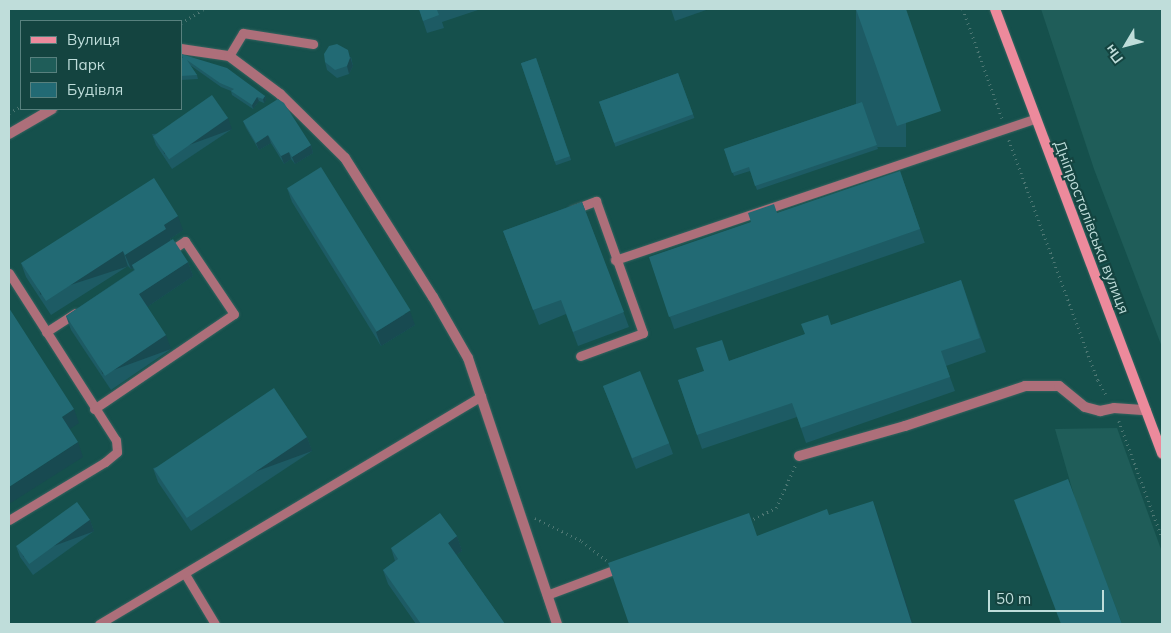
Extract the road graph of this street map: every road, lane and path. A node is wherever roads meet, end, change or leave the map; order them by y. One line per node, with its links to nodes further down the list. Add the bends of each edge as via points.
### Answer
1 (203, 9): 4 (path)
2 (963, 9): 12 (path)
3 (995, 9): 11 (street, Дніпросталівська вулиця)
4 (182, 22)
5 (313, 44): 7 (lane, via 243,33)
6 (182, 49): 7 (street)
7 (229, 56): 21 (street, via 280,94 346,158 468,358)
8 (20, 107): 10 (path)
9 (50, 110): 13 (street)
10 (9, 113)
11 (1035, 120): 12 (lane); 24 (street, Дніпросталівська вулиця)
12 (1006, 131): 16 (lane); 22 (path, via 1098,380)
13 (9, 134)
14 (559, 215): 16 (lane, via 596,201)
15 (160, 257): 23 (lane, via 185,241 234,314)
16 (615, 260): 20 (lane, via 643,332)
17 (9, 273): 19 (lane)
18 (87, 306): 19 (lane)
19 (46, 332): 23 (lane)
20 (580, 356)
21 (481, 396): 28 (street); 33 (lane)
22 (1114, 408): 24 (street); 26 (street, via 1100,411 1085,407 1059,386 1025,386 905,426); 31 (path)
23 (94, 410): 29 (lane, via 116,440 117,452)
24 (1146, 410): 25 (street, Дніпросталівська вулиця)
25 (1162, 454)
26 (799, 456)
27 (790, 480): 30 (path, via 776,508)
28 (518, 510): 32 (path, via 582,541); 34 (street)
29 (9, 520)
30 (746, 523)
31 (1162, 537)
32 (620, 568): 34 (lane)
33 (185, 574): 35 (lane); 36 (lane)
34 (547, 595): 37 (street)
35 (98, 624)
36 (215, 624)
37 (557, 624)

